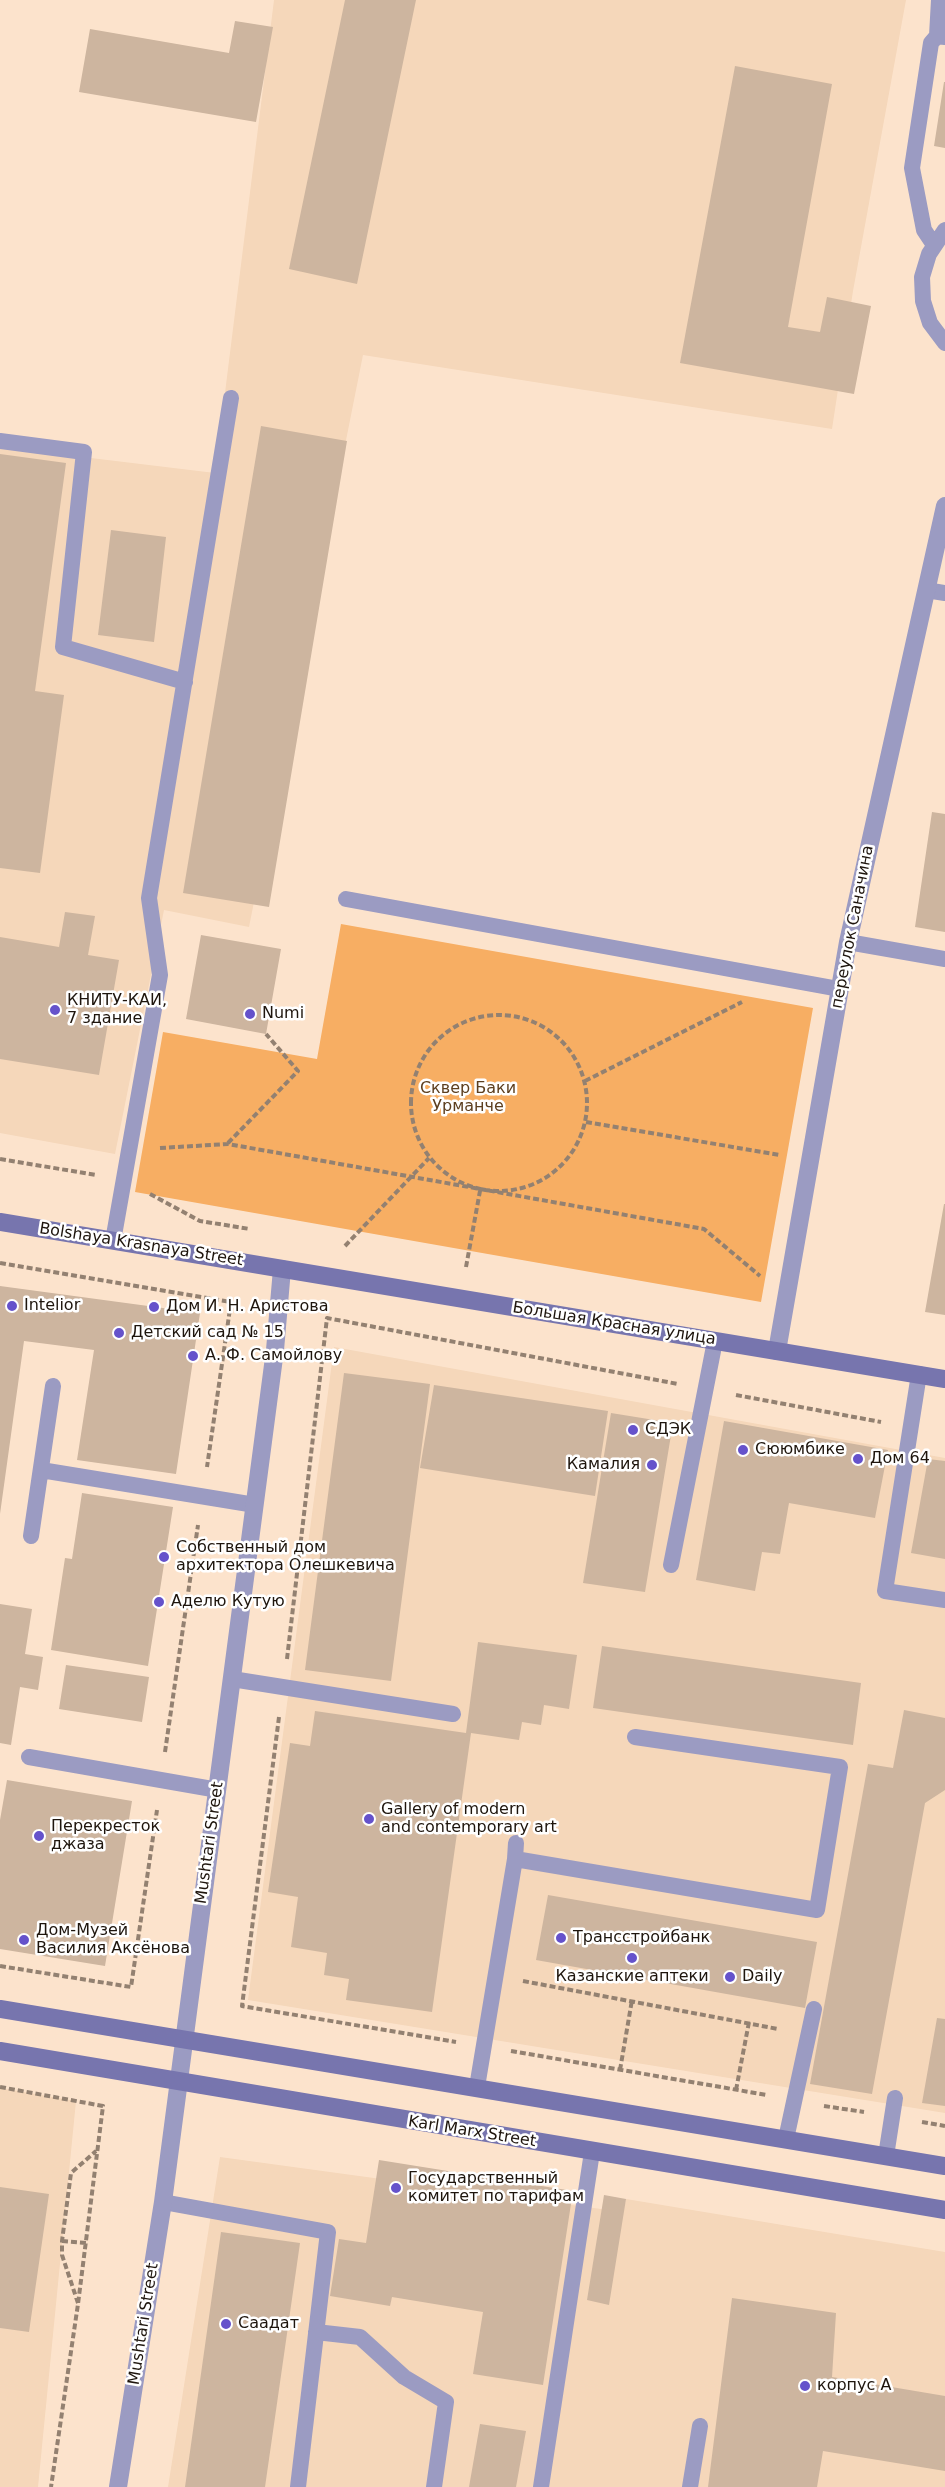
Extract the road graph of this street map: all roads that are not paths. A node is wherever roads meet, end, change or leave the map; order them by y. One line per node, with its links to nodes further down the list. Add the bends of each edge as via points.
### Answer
1 (939, 0): 2 (lane)
2 (941, 36): 4 (lane, via 931,43 912,168 924,230)
3 (945, 230): 4 (lane)
4 (934, 245): 5 (lane, via 922,277 923,301 930,323)
5 (945, 343)
6 (231, 398): 11 (lane)
7 (0, 441): 11 (lane, via 84,452 63,647)
8 (945, 506): 9 (street, переулок Саначина)
9 (926, 590): 10 (lane); 13 (street, переулок Саначина)
10 (945, 593)
11 (184, 682): 17 (lane, via 149,898 160,975)
12 (346, 899): 15 (lane)
13 (848, 942): 14 (lane); 15 (street, переулок Саначина)
14 (945, 958)
15 (839, 989): 20 (street, переулок Саначина)
16 (0, 1222): 17 (main road, Bolshaya Krasnaya Street)
17 (113, 1240): 18 (main road, Bolshaya Krasnaya Street)
18 (282, 1269): 19 (main road, Большая Красная улица); 25 (street, Mushtari Street)
19 (715, 1341): 20 (main road, Большая Красная улица); 27 (lane)
20 (777, 1351): 21 (main road, Большая Красная улица)
21 (919, 1374): 22 (main road, Большая Красная улица); 28 (lane, via 885,1591)
22 (945, 1379)
23 (53, 1386): 24 (lane)
24 (40, 1470): 25 (lane); 26 (lane)
25 (255, 1505): 29 (street, Mushtari Street)
26 (31, 1536)
27 (671, 1565)
28 (945, 1600)
29 (232, 1678): 30 (lane); 33 (street, Mushtari Street)
30 (453, 1713)
31 (635, 1737): 39 (lane, via 840,1767 817,1910 515,1851)
32 (29, 1757): 33 (lane)
33 (218, 1790): 36 (street, Mushtari Street)
34 (0, 2009): 36 (main road)
35 (814, 2009): 41 (lane)
36 (183, 2038): 38 (street, Mushtari Street); 39 (main road)
37 (0, 2051): 38 (main road, Karl Marx Street)
38 (178, 2083): 42 (main road, Karl Marx Street); 45 (street, Mushtari Street)
39 (477, 2087): 41 (main road)
40 (896, 2098): 43 (lane)
41 (786, 2139): 43 (main road)
42 (592, 2151): 46 (main road, Karl Marx Street); 52 (lane)
43 (886, 2156): 44 (main road)
44 (945, 2166)
45 (163, 2202): 47 (lane, via 328,2232); 49 (street, Mushtari Street)
46 (945, 2210)
47 (316, 2332): 50 (lane); 51 (lane, via 360,2337 404,2377 446,2402)
48 (700, 2426): 53 (lane)
49 (118, 2487)
50 (298, 2487)
51 (434, 2487)
52 (541, 2487)
53 (690, 2487)

